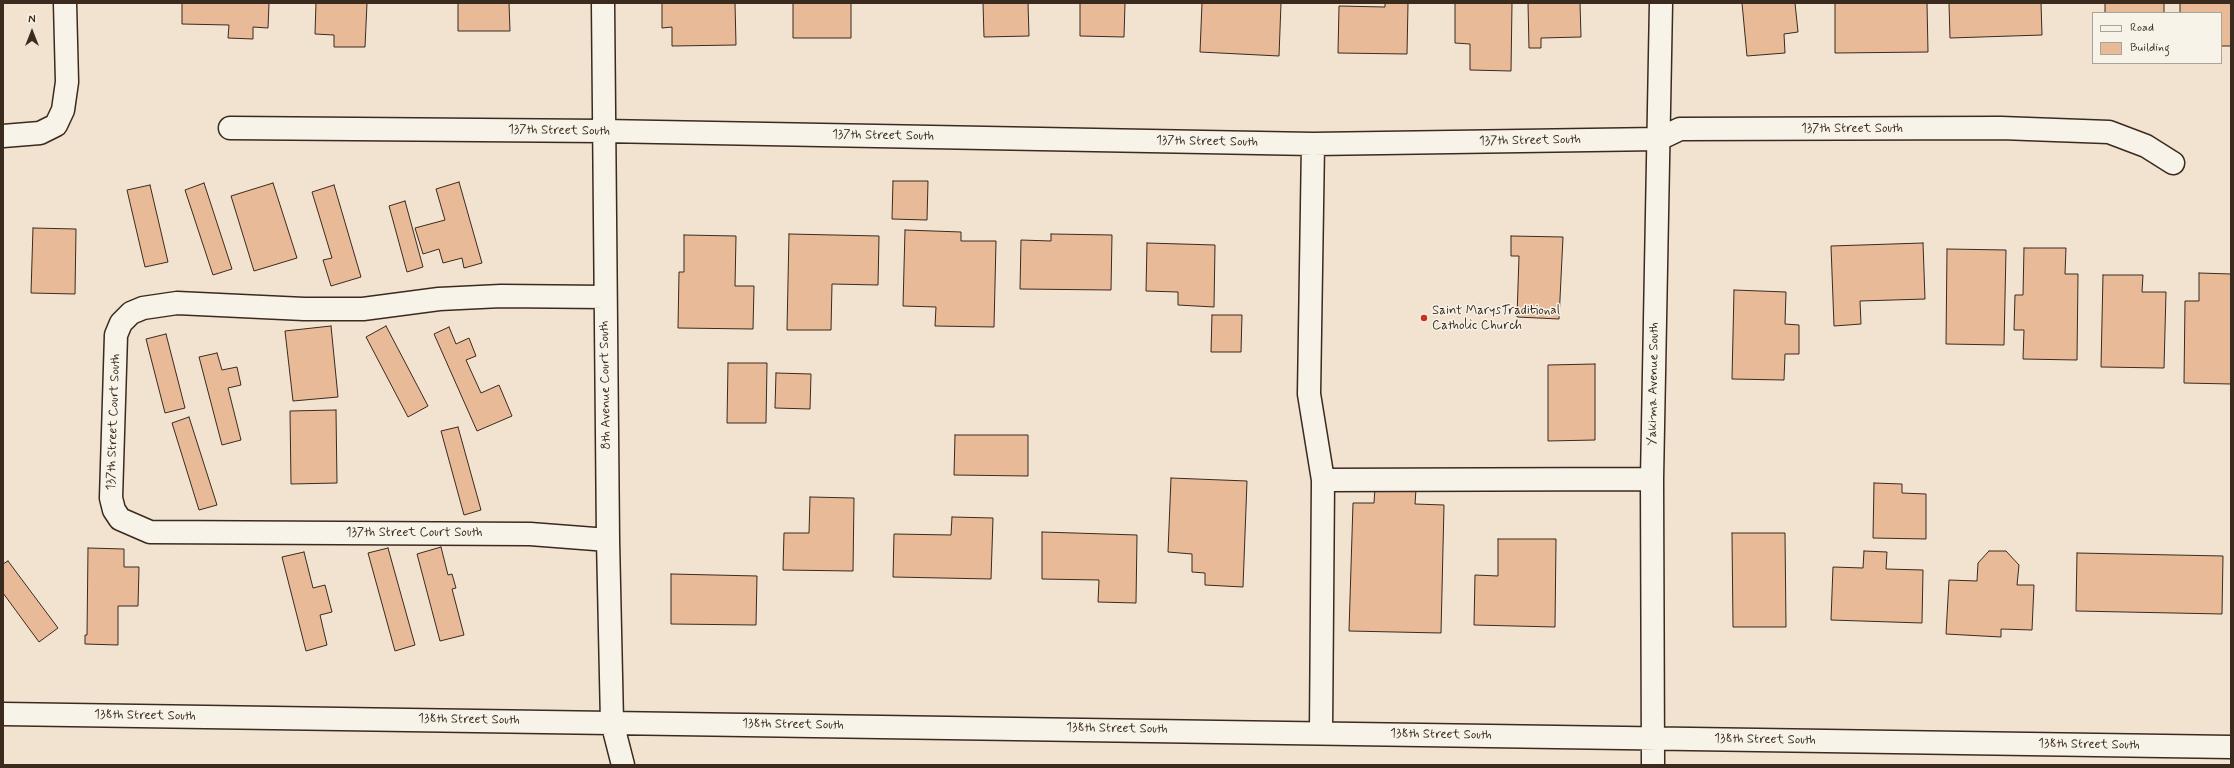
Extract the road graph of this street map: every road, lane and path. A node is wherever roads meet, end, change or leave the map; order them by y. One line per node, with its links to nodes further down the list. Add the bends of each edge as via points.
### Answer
1 (65, 3): 6 (street, via 66,82 63,110 56,125 40,133)
2 (603, 3): 5 (street, 8th Avenue Court South)
3 (1662, 3): 7 (street, Yakima Avenue South)
4 (230, 128): 5 (street, 137th Street South)
5 (603, 131): 8 (street, 137th Street South); 10 (street, 8th Avenue Court South)
6 (3, 136)
7 (1659, 139): 8 (street, 137th Street South); 9 (street, 137th Street South, via 1680,129 2000,128 2109,132 2146,146); 11 (street, Yakima Avenue South)
8 (1313, 144): 12 (street, via 1309,394)
9 (2173, 163)
10 (605, 297): 13 (street, 8th Avenue Court South); 13 (street, 137th Street Court South, via 500,296 447,299 363,309 177,303 143,308 131,313 121,323 116,335 111,498 120,519 150,532 530,534)
11 (1652, 479): 12 (street); 17 (street, Yakima Avenue South)
12 (1323, 480): 16 (street)
13 (608, 540): 15 (street, 8th Avenue Court South)
14 (3, 714): 15 (street, 138th Street South)
15 (612, 722): 16 (street, 138th Street South); 19 (street, 8th Avenue Court South)
16 (1321, 732): 17 (street, 138th Street South)
17 (1653, 738): 18 (street, 138th Street South); 20 (street, Yakima Avenue South)
18 (2231, 748)
19 (623, 765)
20 (1653, 765)

